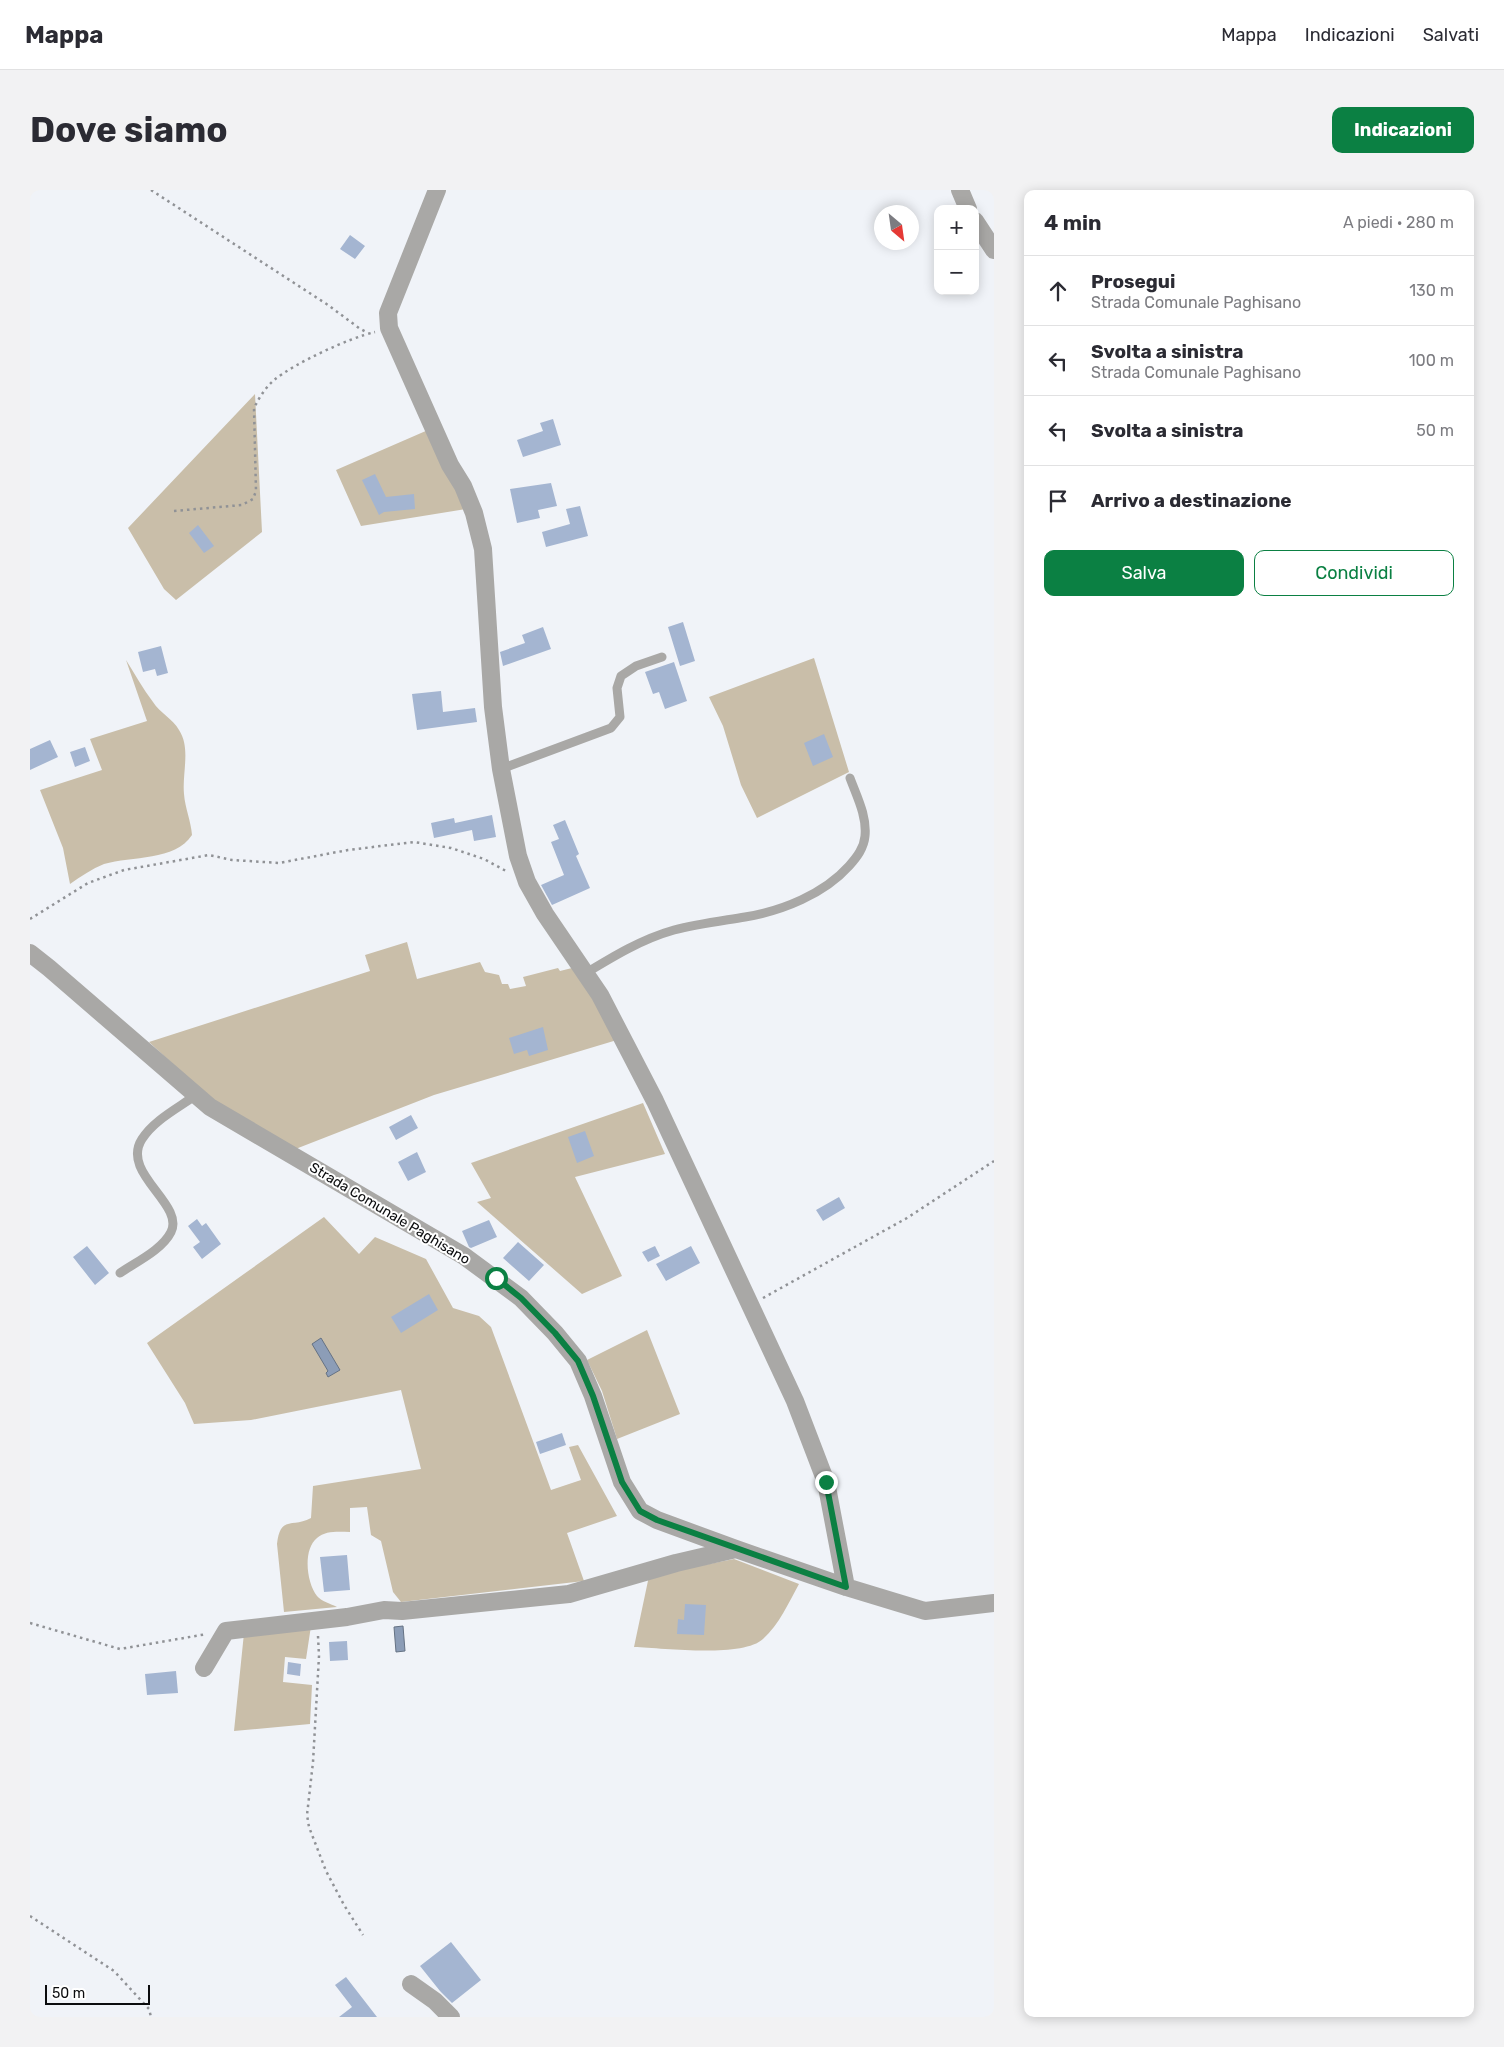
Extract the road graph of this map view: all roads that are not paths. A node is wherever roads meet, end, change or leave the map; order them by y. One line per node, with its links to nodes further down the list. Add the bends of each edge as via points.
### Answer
1 (437, 190): 7 (street, via 388,312 389,328 450,465 463,486 483,548 492,707)
2 (960, 190): 3 (street)
3 (966, 205)
4 (979, 227): 5 (street)
5 (994, 250)
6 (662, 657): 7 (lane, via 636,666 621,676 617,688 620,717 611,728)
7 (501, 769): 10 (street, via 518,856 527,882)
8 (850, 778): 10 (lane, via 864,815 865,838 855,859 832,882 779,908 748,917 689,926 644,940)
9 (30, 953): 11 (street, Strada Comunale Paghisano)
10 (586, 973): 14 (street, via 655,1100 795,1401 826,1482)
11 (196, 1095): 12 (lane, via 153,1126 140,1143 140,1167 171,1215 172,1230 164,1242); 13 (street, Strada Comunale Paghisano, via 210,1107 464,1256 521,1298 578,1361 622,1482 640,1511)
12 (120, 1273)
13 (736, 1549): 14 (street, Strada Comunale Paghisano); 16 (street, via 569,1594 402,1611 384,1610 226,1631)
14 (846, 1587): 15 (street, Strada Comunale Paghisano, via 925,1611)
15 (994, 1603)
16 (204, 1668)
17 (411, 1984): 18 (street)
18 (451, 2017)

